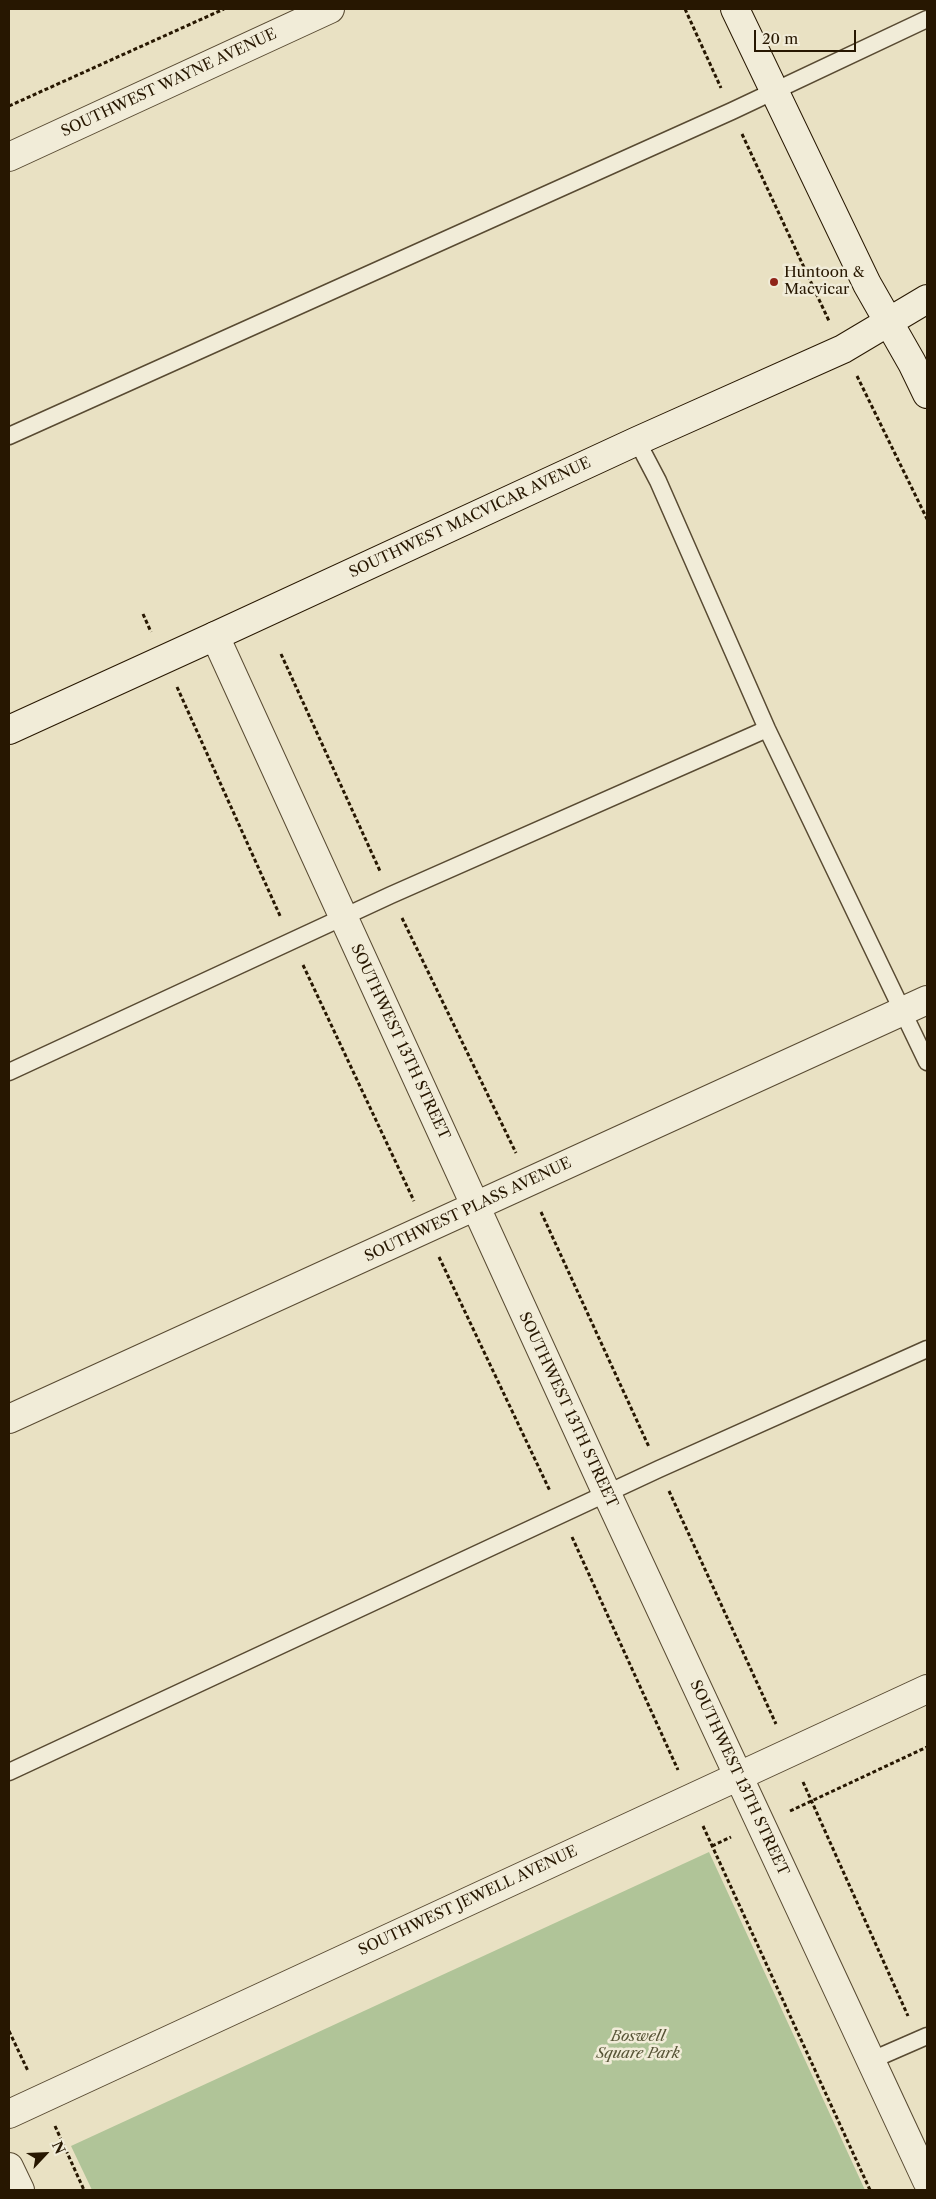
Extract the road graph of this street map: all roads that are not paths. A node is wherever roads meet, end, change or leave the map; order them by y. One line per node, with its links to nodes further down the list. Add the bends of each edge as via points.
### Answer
1 (330, 9): 5 (street, SOUTHWEST WAYNE AVENUE)
2 (735, 9): 4 (street)
3 (927, 19): 4 (lane)
4 (774, 90): 7 (street, via 867,284); 9 (lane)
5 (9, 157)
6 (927, 299): 7 (street, SOUTHWEST MACVICAR AVENUE)
7 (889, 322): 8 (street); 10 (street, SOUTHWEST MACVICAR AVENUE, via 843,349)
8 (927, 394)
9 (9, 436)
10 (637, 441): 11 (street, SOUTHWEST MACVICAR AVENUE); 12 (lane, via 658,481)
11 (216, 636): 13 (street, SOUTHWEST MACVICAR AVENUE); 14 (street, SOUTHWEST 13TH STREET)
12 (767, 729): 14 (lane); 16 (lane)
13 (9, 730)
14 (343, 916): 18 (lane); 19 (street, SOUTHWEST 13TH STREET)
15 (927, 1000): 16 (street, SOUTHWEST PLASS AVENUE)
16 (902, 1011): 17 (lane); 19 (street, SOUTHWEST PLASS AVENUE)
17 (927, 1062)
18 (9, 1072)
19 (475, 1207): 21 (street, SOUTHWEST PLASS AVENUE); 22 (street, SOUTHWEST 13TH STREET)
20 (927, 1349): 22 (lane)
21 (9, 1419)
22 (607, 1494): 24 (lane); 25 (street, SOUTHWEST 13TH STREET)
23 (927, 1689): 25 (street, SOUTHWEST JEWELL AVENUE)
24 (9, 1772)
25 (738, 1776): 27 (street, SOUTHWEST 13TH STREET); 28 (street, SOUTHWEST JEWELL AVENUE)
26 (923, 2038): 27 (lane)
27 (872, 2060): 30 (street, SOUTHWEST 13TH STREET)
28 (9, 2114)
29 (9, 2167): 31 (street)
30 (927, 2181)
31 (20, 2190)

